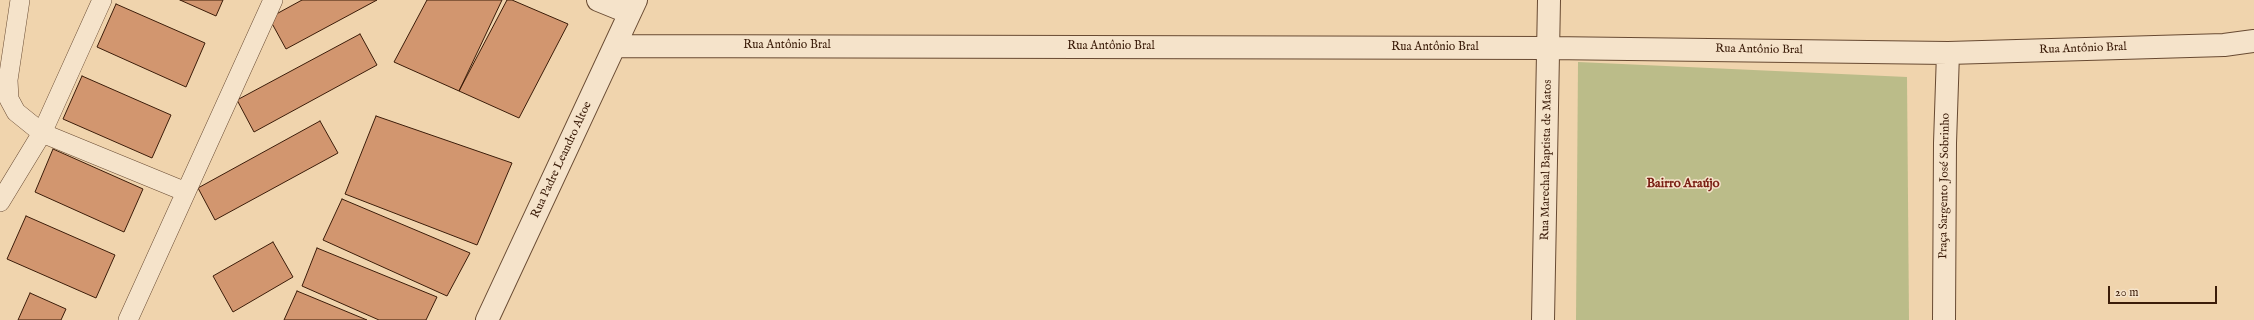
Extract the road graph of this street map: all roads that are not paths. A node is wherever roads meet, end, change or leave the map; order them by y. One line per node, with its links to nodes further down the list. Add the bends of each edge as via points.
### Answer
1 (20, 0): 11 (lane, via 8,80 9,99 16,112)
2 (102, 0): 11 (lane)
3 (273, 0): 12 (lane)
4 (598, 0): 6 (street)
5 (1549, 0): 9 (street, Rua Marechal Baptista de Matos)
6 (633, 7): 8 (street, Rua Padre Leandro Altoe)
7 (2254, 41): 10 (street, Rua Antônio Bral, via 2224,45)
8 (615, 46): 9 (street, Rua Antônio Bral); 15 (street, Rua Padre Leandro Altoe)
9 (1549, 48): 10 (street, Rua Antônio Bral); 16 (street, Rua Marechal Baptista de Matos)
10 (1948, 53): 17 (street, Praça Sargento José Sobrinho)
11 (42, 133): 12 (lane); 13 (lane)
12 (186, 192): 14 (lane)
13 (0, 202)
14 (128, 320)
15 (487, 320)
16 (1543, 320)
17 (1944, 320)

